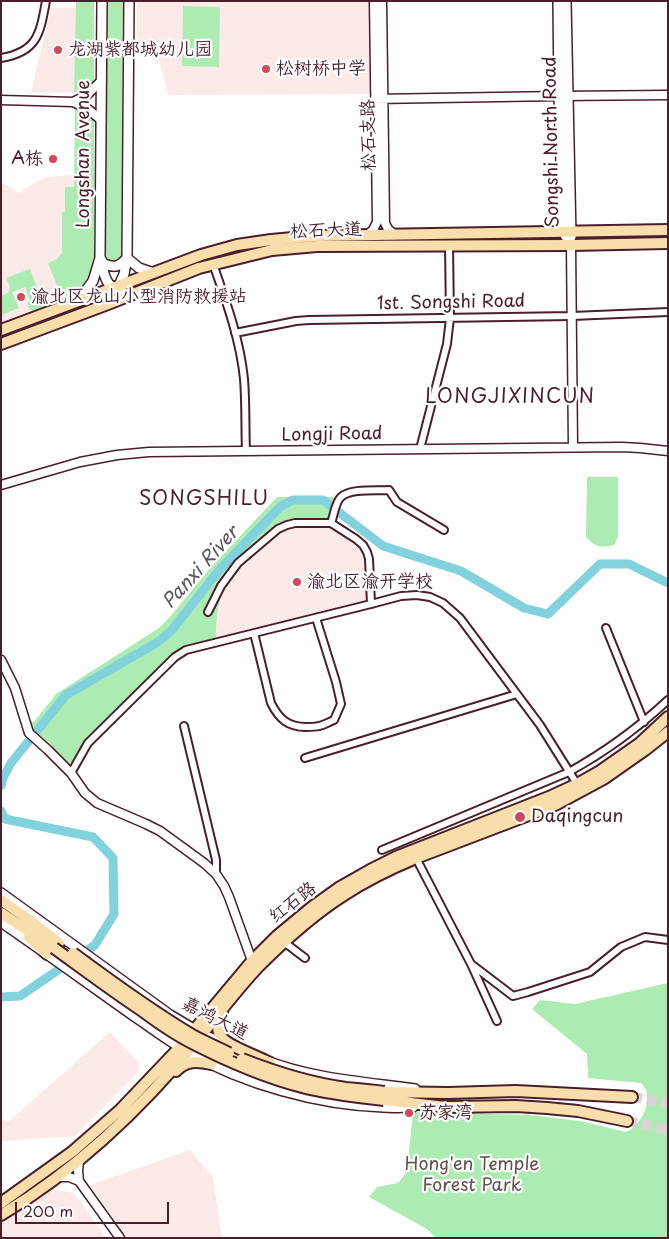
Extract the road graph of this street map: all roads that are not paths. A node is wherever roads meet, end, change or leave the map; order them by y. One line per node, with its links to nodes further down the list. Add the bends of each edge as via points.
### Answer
1 (46, 1): 8 (street, via 34,42 18,54)
2 (102, 1): 9 (main road, Longshan Avenue)
3 (129, 1): 24 (main road)
4 (374, 1): 12 (street)
5 (382, 1): 12 (street, 松石支路)
6 (558, 1): 11 (main road, Songshi North Road)
7 (566, 1): 11 (main road, Songshi North Road)
8 (1, 58)
9 (101, 81): 14 (street, via 87,95); 15 (main road, Longshan Avenue)
10 (668, 95): 11 (street)
11 (563, 96): 12 (street); 17 (main road, Songshi North Road)
12 (379, 99): 18 (street, 松石支路, via 385,222); 19 (street, via 377,222)
13 (1, 100): 14 (street)
14 (73, 102): 15 (street)
15 (101, 120): 23 (main road, Longshan Avenue)
16 (668, 230): 17 (main road, 松石大道)
17 (567, 232): 18 (main road, 松石大道); 22 (main road, Songshi North Road)
18 (395, 235): 19 (main road, 松石大道)
19 (366, 236): 26 (main road, 松石大道, via 315,236 246,244)
20 (668, 243): 22 (main road, 松石大道)
21 (449, 245): 22 (main road, 松石大道); 25 (main road, 松石大道, via 317,246 272,250); 33 (street)
22 (571, 245): 32 (street)
23 (100, 258): 24 (main road, via 104,264 113,267 121,265); 27 (main road, via 103,276); 29 (main road, Longshan Avenue, via 93,281)
24 (127, 258): 26 (main road, via 139,268); 27 (main road)
25 (213, 264): 28 (main road, 松石大道); 35 (street)
26 (154, 273): 27 (main road, 松石大道)
27 (117, 288): 28 (main road); 29 (main road, 松石大道); 30 (main road)
28 (131, 295): 30 (main road, 松石大道)
29 (79, 300): 34 (main road, 松石大道)
30 (108, 304): 36 (main road, 松石大道)
31 (668, 312): 32 (street, 1st. Songshi Road)
32 (572, 316): 33 (street, 1st. Songshi Road); 37 (street)
33 (450, 318): 35 (street, 1st. Songshi Road, via 310,320); 38 (street, via 447,344)
34 (1, 330)
35 (235, 333): 39 (street, via 244,378)
36 (1, 344)
37 (573, 447): 38 (street, Longji Road); 40 (street, Longji Road)
38 (420, 450): 39 (street, Longji Road)
39 (246, 451): 41 (street, Longji Road, via 116,455)
40 (668, 451)
41 (1, 485)
42 (332, 520): 43 (street, via 341,497 352,491 389,490 398,502); 44 (street, via 367,552); 45 (street, via 295,522 278,529 238,563)
43 (444, 530)
44 (371, 604): 46 (street); 50 (street, via 417,595 443,603 460,618)
45 (208, 612)
46 (316, 618): 48 (street); 48 (street, via 341,704 334,720 318,726 288,723 276,712 271,704)
47 (606, 628): 53 (street)
48 (254, 633): 58 (street, via 186,650 175,657 88,743)
49 (1, 660): 58 (street, via 15,688 29,733)
50 (517, 694): 56 (street); 57 (street)
51 (668, 700): 53 (street)
52 (668, 717): 59 (main road, 红石路, via 640,743)
53 (644, 722): 57 (street, via 595,758)
54 (184, 726): 62 (street, via 216,860)
55 (668, 732): 61 (main road, 红石路, via 605,778 556,805)
56 (305, 758)
57 (568, 772): 59 (street); 60 (street)
58 (71, 774): 62 (street, via 91,798 160,832)
59 (577, 784): 70 (main road, 红石路, via 370,870 312,906)
60 (382, 850)
61 (416, 858): 67 (main road, 红石路, via 345,894); 71 (street)
62 (216, 874): 70 (street, via 229,897)
63 (1, 893): 68 (main road, 嘉鸿大道)
64 (1, 900): 68 (main road, 嘉鸿大道, via 28,919)
65 (4, 918): 68 (main road, 嘉鸿大道)
66 (668, 940): 71 (street, via 645,937 621,947 590,972 513,996)
67 (284, 942): 69 (street); 72 (main road, 红石路)
68 (56, 946): 74 (main road, 嘉鸿大道, via 109,970); 76 (main road, 嘉鸿大道, via 95,988); 81 (main road, 嘉鸿大道, bridge, via 100,982 164,1026 228,1060 303,1088 343,1095)
69 (305, 958)
70 (252, 961): 74 (main road, 红石路)
71 (471, 964): 73 (street)
72 (226, 1005): 74 (main road, 红石路); 77 (main road, via 218,1023 223,1039)
73 (498, 1021)
74 (199, 1032): 75 (main road, 嘉鸿大道); 76 (main road, 红石路)
75 (232, 1048): 77 (main road, 嘉鸿大道); 79 (main road, via 224,1048 218,1053 217,1061)
76 (184, 1049): 78 (main road, 嘉鸿大道); 83 (main road, 红石路); 89 (main road, 红石路, via 72,1152)
77 (270, 1063): 80 (main road, 嘉鸿大道, via 308,1074)
78 (211, 1064): 79 (main road, 嘉鸿大道); 83 (main road, via 192,1062 183,1065)
79 (223, 1069): 84 (main road, 嘉鸿大道, via 262,1085 341,1103 383,1107)
80 (448, 1092): 81 (main road, 嘉鸿大道); 82 (main road, 嘉鸿大道)
81 (384, 1096): 84 (main road, 嘉鸿大道)
82 (632, 1096)
83 (142, 1102): 86 (main road, 红石路)
84 (446, 1106): 85 (main road, 嘉鸿大道, via 547,1108)
85 (626, 1121)
86 (79, 1161): 87 (main road, 红石路); 88 (street)
87 (57, 1177): 88 (street); 90 (main road, 红石路)
88 (79, 1181): 91 (street)
89 (1, 1204)
90 (1, 1215)
91 (120, 1238)

